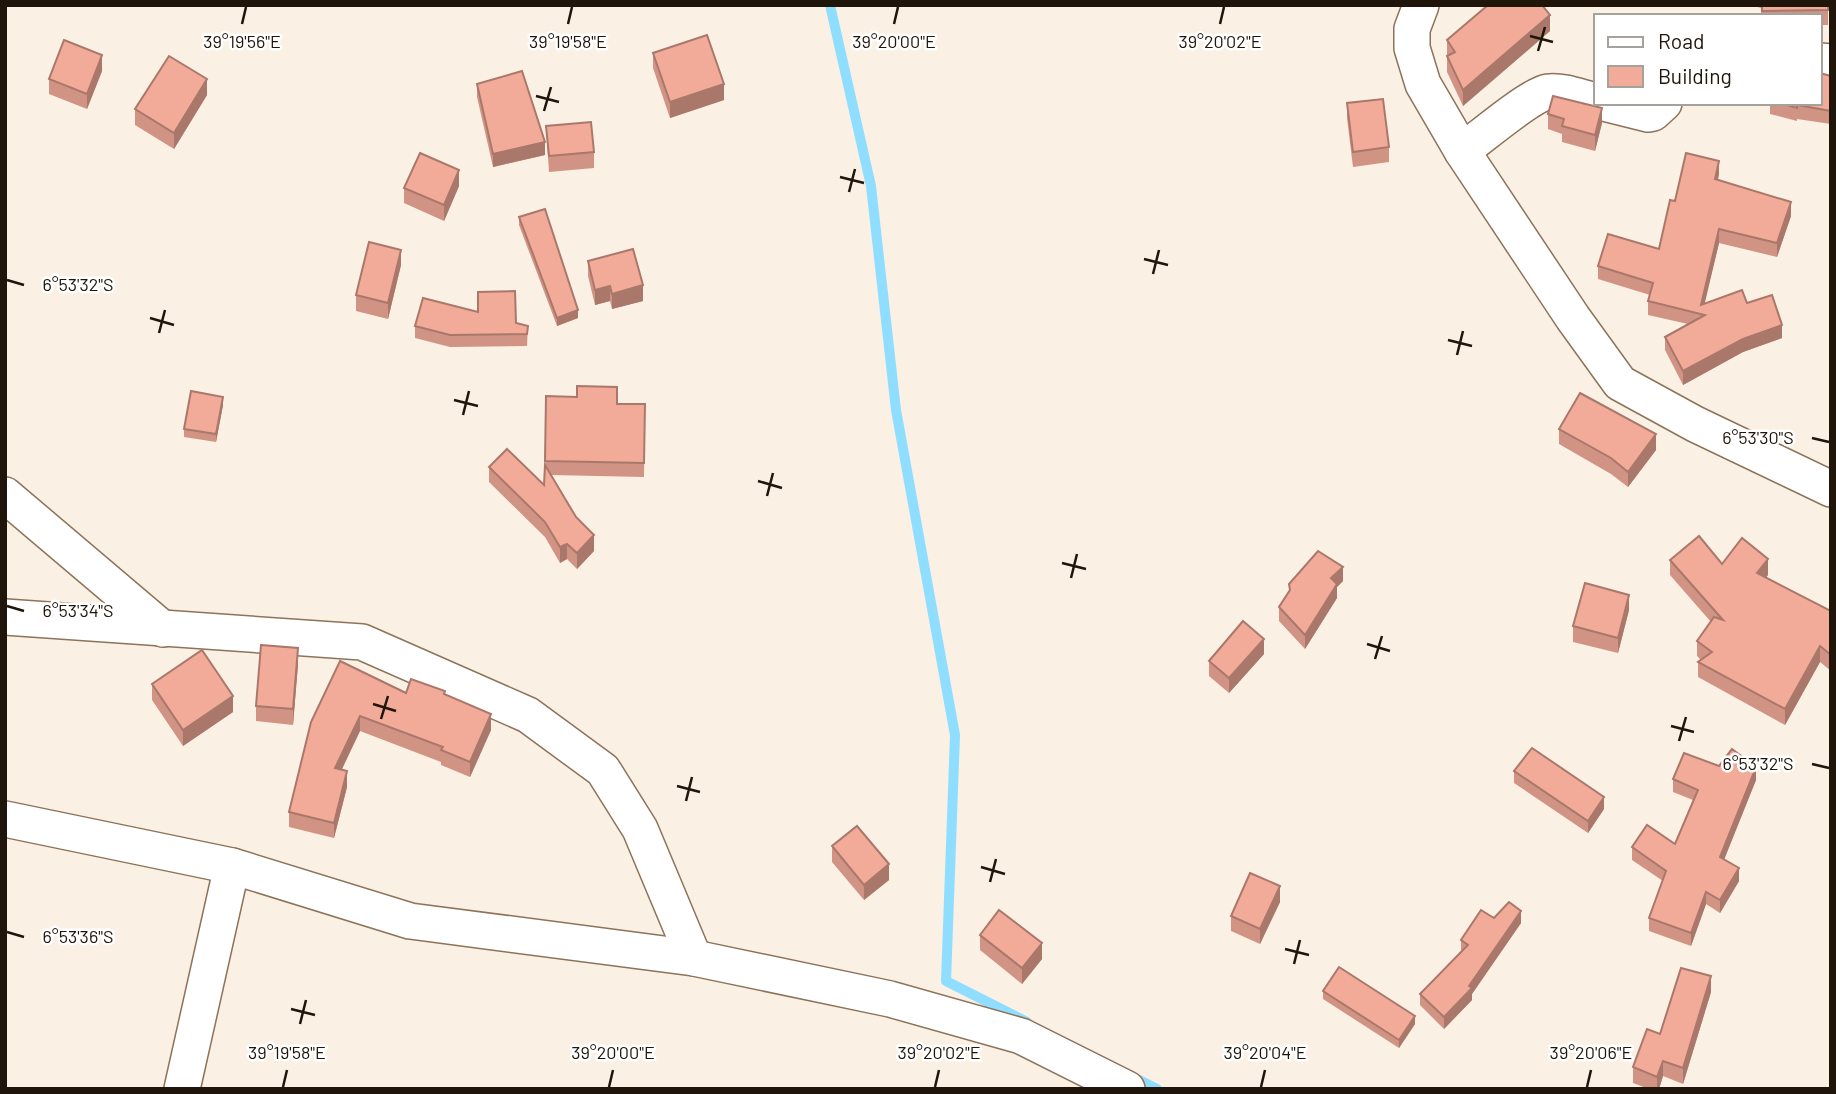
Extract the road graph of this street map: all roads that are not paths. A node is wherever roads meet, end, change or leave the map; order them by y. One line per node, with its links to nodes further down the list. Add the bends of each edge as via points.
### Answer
1 (1421, 5): 5 (street, via 1412,29 1412,48 1423,84)
2 (1594, 100): 5 (street, via 1548,92)
3 (1612, 105): 4 (street, via 1648,114)
4 (1662, 105)
5 (1462, 151): 6 (street, via 1620,383)
6 (1831, 489)
7 (5, 495): 9 (street)
8 (5, 617): 9 (street)
9 (163, 629): 12 (street, via 362,642 528,715 603,770 640,829)
10 (5, 819): 11 (street)
11 (232, 866): 12 (street, via 410,921); 13 (street)
12 (694, 958): 14 (street, via 890,999 1021,1036)
13 (182, 1089)
14 (1127, 1089)

